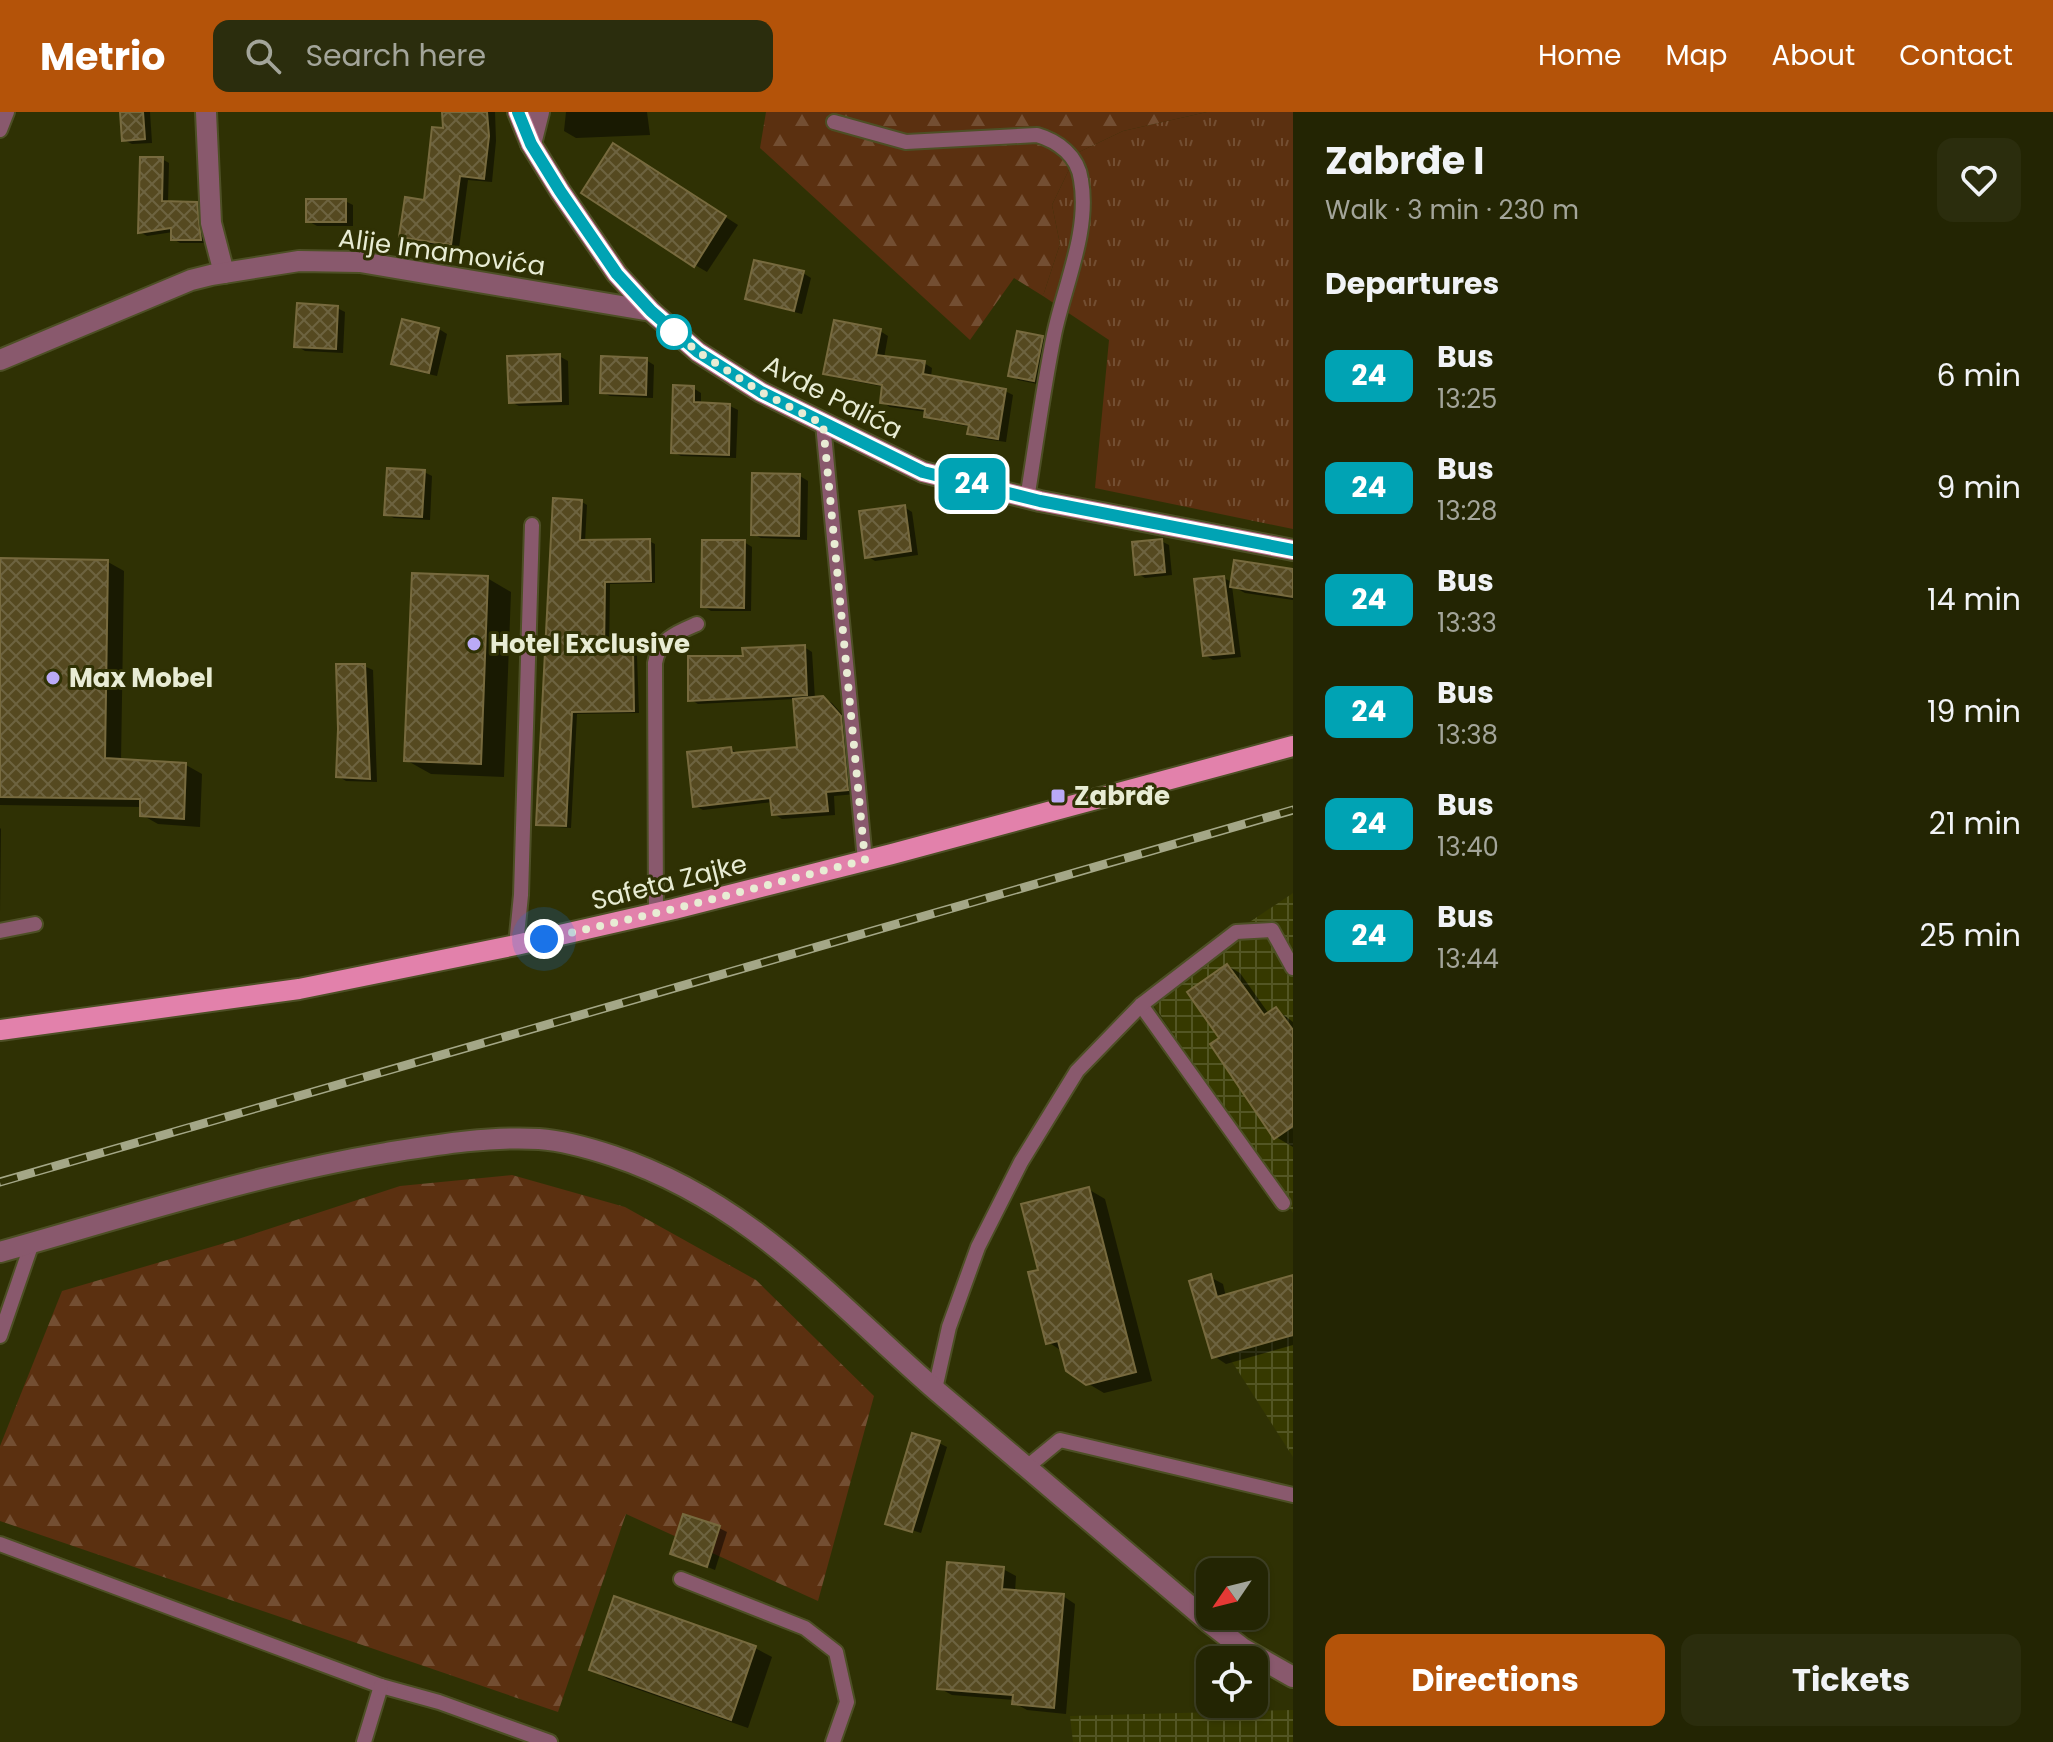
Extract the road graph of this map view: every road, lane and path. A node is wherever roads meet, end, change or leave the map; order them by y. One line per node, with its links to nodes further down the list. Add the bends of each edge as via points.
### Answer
1 (7, 112): 6 (lane)
2 (206, 112): 8 (street, via 211,223)
3 (518, 112): 7 (street, Avde Palića)
4 (539, 112): 7 (street)
5 (834, 122): 12 (lane, via 906,142 1037,135 1066,149 1081,177 1080,227 1054,335)
6 (0, 130)
7 (531, 144): 9 (street, Avde Palića, via 588,235)
8 (224, 273): 9 (street, Alije Imamovića, via 299,261 360,262); 10 (street, Alije Imamovića, via 191,280)
9 (651, 311): 11 (street, Avde Palića, via 698,352)
10 (0, 360)
11 (823, 424): 12 (street, Avde Palića, via 923,472); 17 (lane)
12 (1027, 499): 14 (street, Avde Palića)
13 (532, 525): 21 (lane)
14 (1293, 550)
15 (697, 624): 18 (lane, via 664,641 655,663)
16 (1293, 746): 17 (main road, Safeta Zajke)
17 (865, 860): 18 (main road, Safeta Zajke)
18 (656, 913): 21 (main road, Safeta Zajke)
19 (35, 924): 20 (lane)
20 (0, 931)
21 (516, 945): 24 (main road, Safeta Zajke, via 299,989)
22 (1293, 968): 23 (lane, via 1272,930 1236,932)
23 (1141, 1005): 25 (lane); 29 (lane, via 1077,1071 1021,1162 978,1247 949,1327)
24 (0, 1030)
25 (1283, 1203)
26 (32, 1243): 27 (street); 28 (lane); 29 (street, via 313,1166 501,1138 582,1145 675,1179 745,1221)
27 (0, 1252)
28 (0, 1336)
29 (935, 1389): 30 (street)
30 (1027, 1467): 31 (lane, via 1060,1440); 34 (street, via 1210,1623)
31 (1293, 1495)
32 (0, 1544): 35 (lane)
33 (681, 1579): 38 (lane, via 805,1628 836,1652 847,1702)
34 (1293, 1677)
35 (381, 1686): 36 (lane); 37 (lane)
36 (364, 1742)
37 (550, 1742)
38 (833, 1742)

